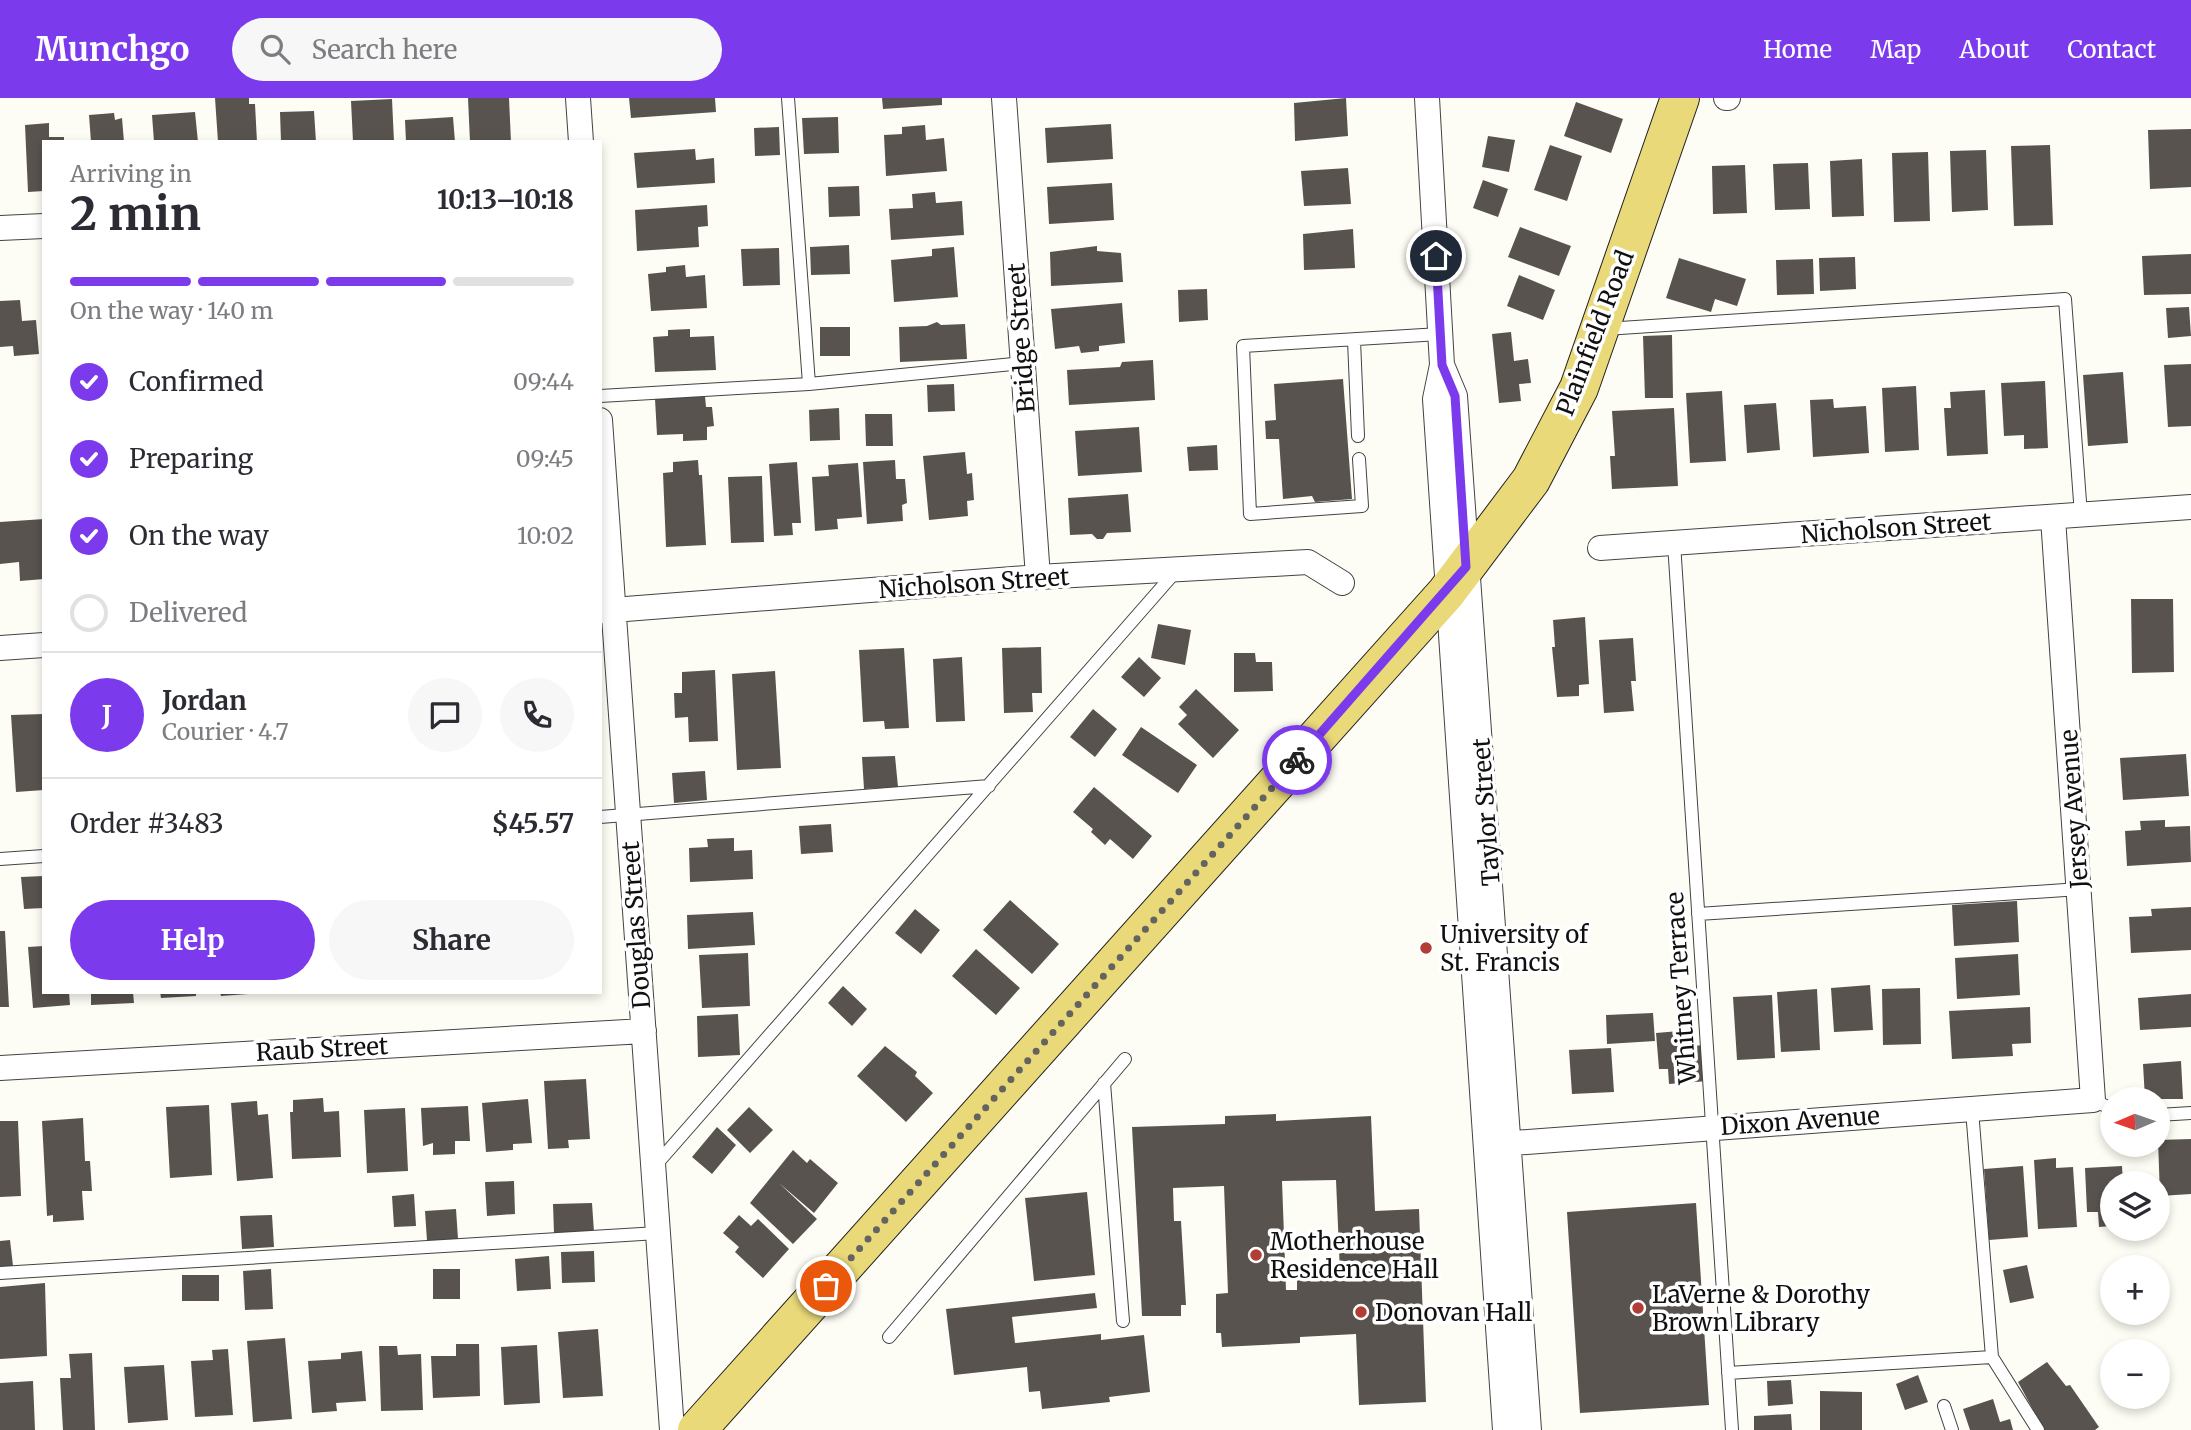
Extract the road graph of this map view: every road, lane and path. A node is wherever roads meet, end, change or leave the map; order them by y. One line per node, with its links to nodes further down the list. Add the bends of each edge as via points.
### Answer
1 (578, 98): 6 (street)
2 (788, 98): 14 (lane)
3 (1004, 98): 12 (street, Bridge Street)
4 (1427, 98): 10 (street, Taylor Street)
5 (1680, 98): 9 (main road, Plainfield Road)
6 (581, 140)
7 (42, 226): 8 (street)
8 (0, 228)
9 (1599, 329): 20 (lane, via 2065,299); 26 (main road, Plainfield Road, via 1579,388 1531,480)
10 (1440, 334): 11 (lane); 13 (street, Taylor Street)
11 (1354, 340): 16 (lane); 17 (lane, via 1243,346 1250,514 1362,506)
12 (1023, 363): 14 (lane); 25 (street, Bridge Street)
13 (1442, 365): 26 (street, Taylor Street, via 1434,398); 26 (street, Taylor Street, via 1455,396)
14 (809, 384): 15 (lane)
15 (602, 396)
16 (1358, 436)
17 (1359, 459)
18 (602, 474): 28 (street, Douglas Street)
19 (2191, 507): 20 (street, Nicholson Street)
20 (2081, 515): 21 (street, Nicholson Street)
21 (2053, 518): 22 (street, Nicholson Street); 36 (street, Jersey Avenue)
22 (1674, 543): 23 (street, Nicholson Street); 37 (lane, Whitney Terrace)
23 (1600, 548)
24 (1178, 569): 25 (street, Nicholson Street); 27 (street, Nicholson Street, via 1308,562); 31 (lane)
25 (1038, 577): 28 (street, Nicholson Street)
26 (1456, 580): 48 (street, Taylor Street); 48 (street, Taylor Street); 58 (main road, Plainfield Road)
27 (1342, 583)
28 (607, 610): 32 (street, Douglas Street)
29 (42, 645): 30 (street)
30 (0, 648)
31 (989, 786): 32 (lane); 49 (lane)
32 (628, 814): 33 (lane); 38 (street, Douglas Street)
33 (602, 817)
34 (42, 856): 35 (lane)
35 (0, 859)
36 (2080, 889): 37 (lane); 42 (street, Jersey Avenue)
37 (1698, 914): 47 (lane, Whitney Terrace)
38 (644, 1031): 40 (street, Raub Street); 49 (street, Douglas Street)
39 (1125, 1059): 41 (lane)
40 (0, 1068)
41 (1104, 1083): 52 (lane); 53 (lane)
42 (2101, 1087)
43 (2100, 1105): 44 (street, Dixon Avenue)
44 (1972, 1110): 47 (street, Dixon Avenue); 54 (lane)
45 (2191, 1112): 46 (lane)
46 (2170, 1114)
47 (1711, 1128): 48 (street, Dixon Avenue); 55 (lane, Whitney Terrace)
48 (1497, 1144): 59 (street, Taylor Street); 60 (street, Taylor Street)
49 (653, 1168): 50 (street, Douglas Street)
50 (658, 1233): 51 (lane); 57 (street, Douglas Street)
51 (0, 1273)
52 (1123, 1321)
53 (889, 1337)
54 (1992, 1357): 55 (lane); 63 (lane)
55 (1728, 1373): 61 (lane, Whitney Terrace)
56 (1944, 1406): 62 (lane)
57 (672, 1430)
58 (697, 1430)
59 (1505, 1430)
60 (1529, 1430)
61 (1732, 1430)
62 (1952, 1430)
63 (2038, 1430)

